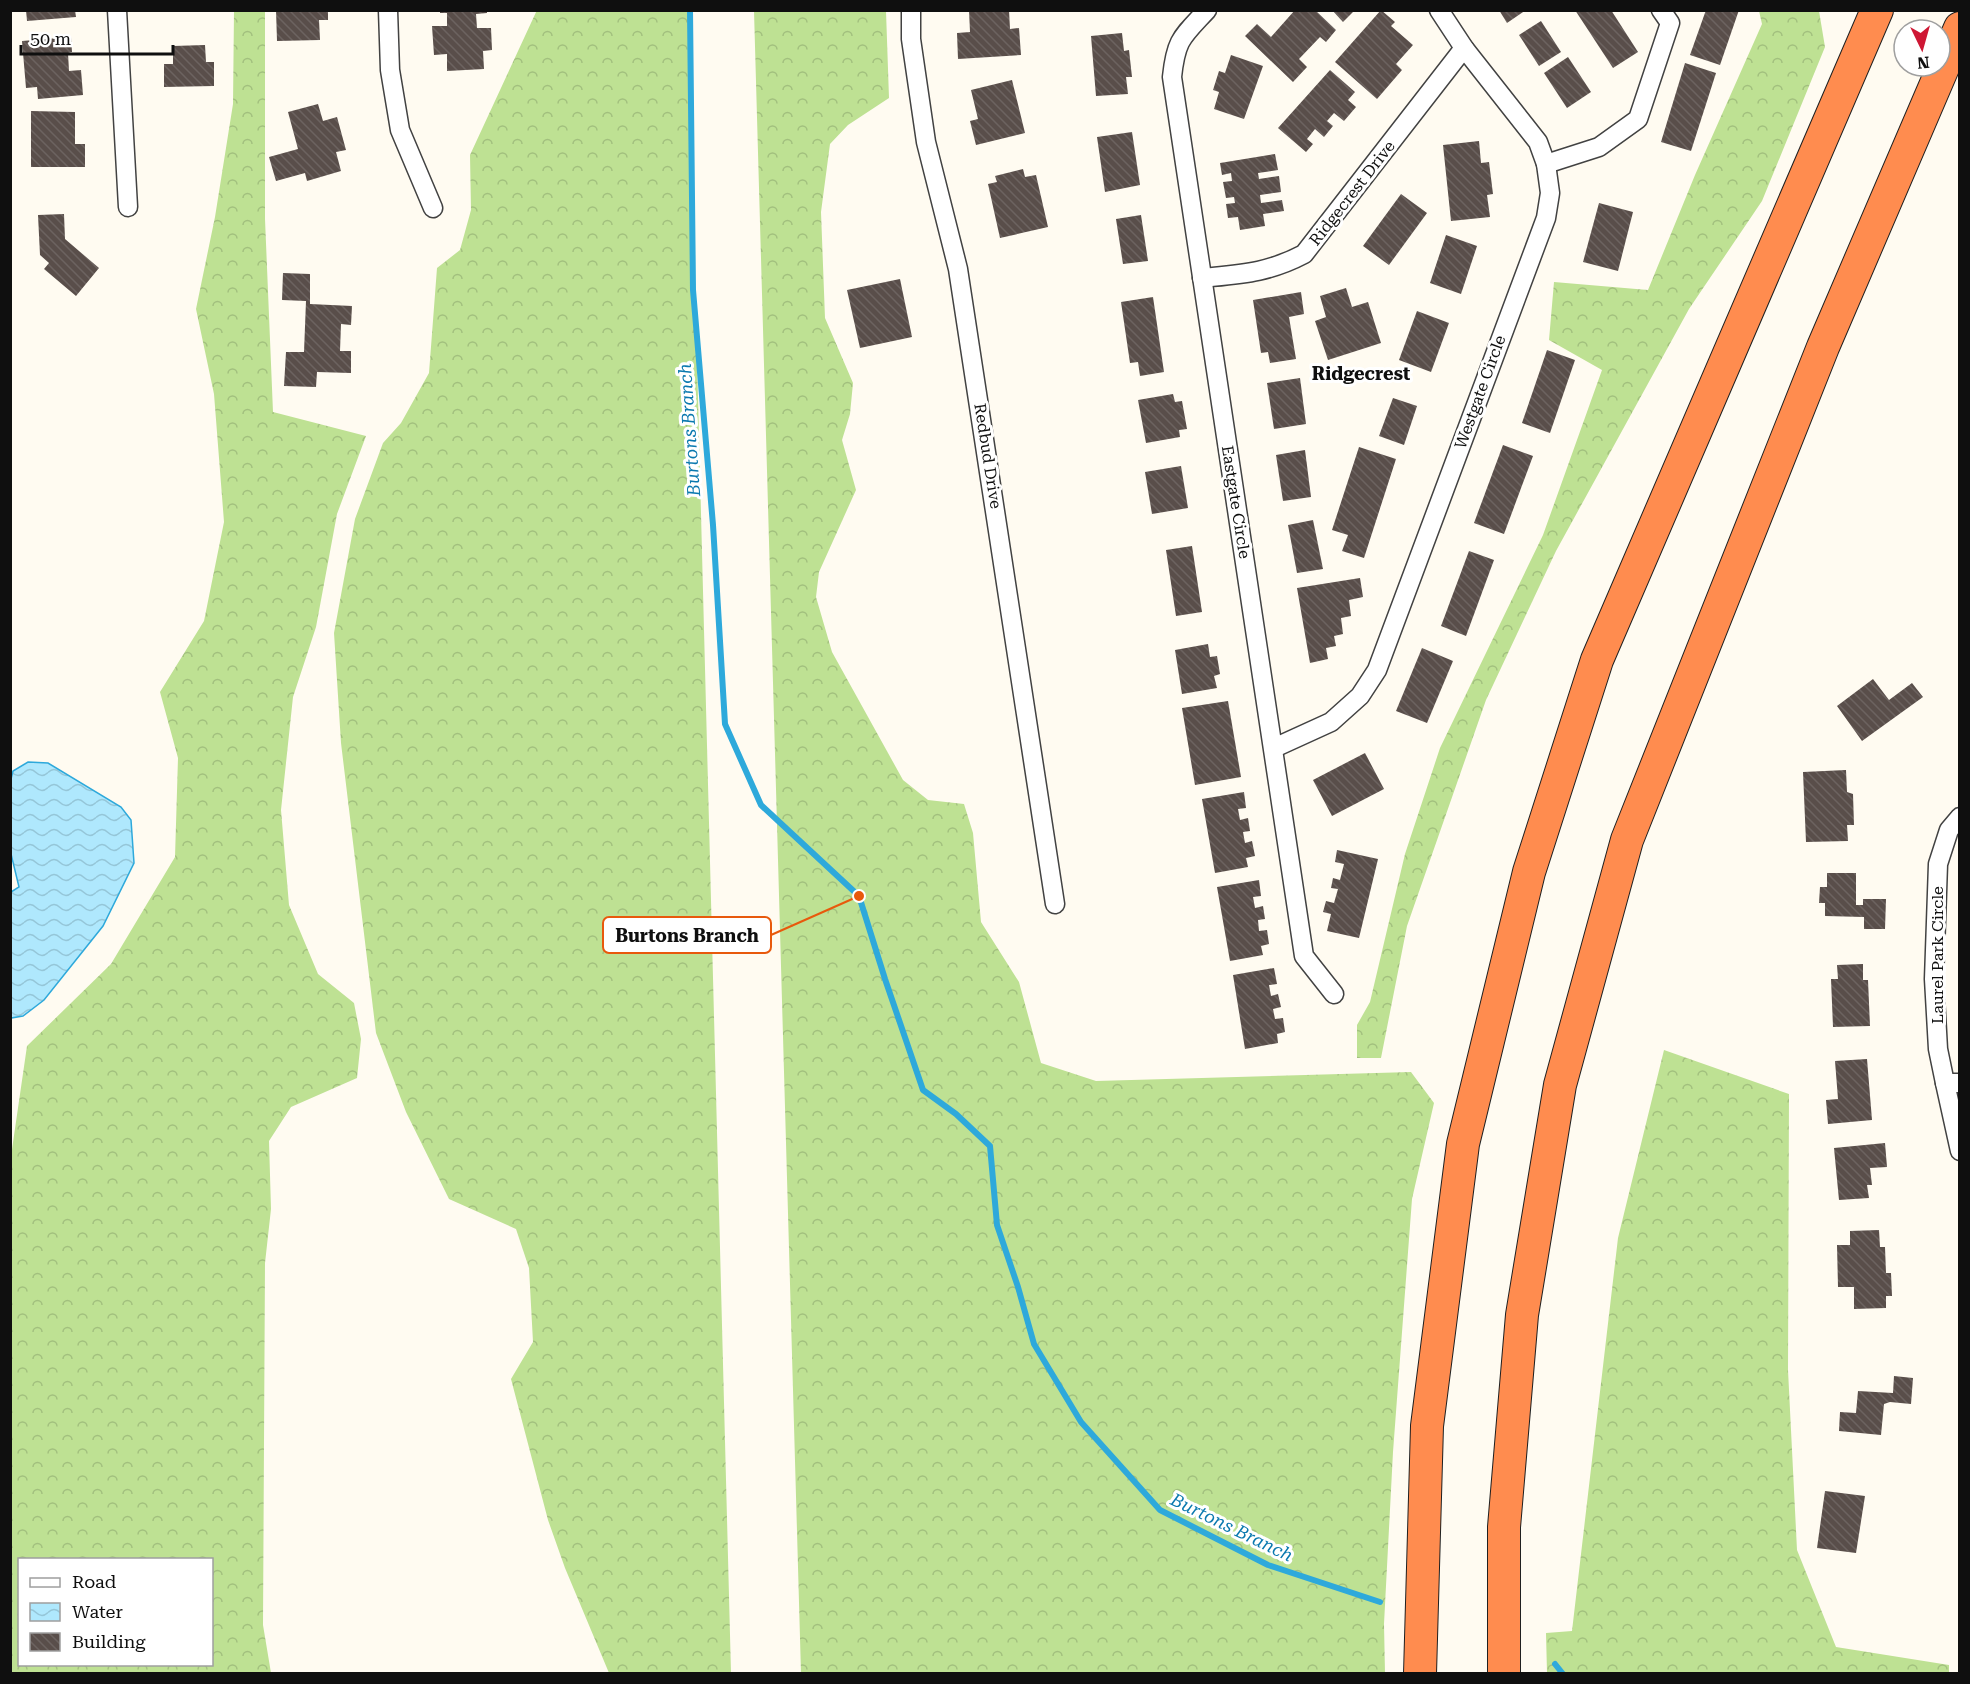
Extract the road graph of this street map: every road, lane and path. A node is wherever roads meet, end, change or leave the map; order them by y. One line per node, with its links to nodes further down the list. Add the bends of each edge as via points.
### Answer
1 (117, 10): 11 (street)
2 (388, 10): 12 (street, via 390,70 400,130)
3 (911, 10): 16 (street, Redbud Drive, via 911,39 926,142 958,269)
4 (1207, 10): 13 (street, Eastgate Circle, via 1180,40 1173,77)
5 (1439, 10): 9 (street, Westgate Circle)
6 (1661, 10): 10 (street, via 1670,24 1638,119 1599,147)
7 (1877, 10): 20 (highway, via 1598,660 1529,872 1463,1144 1426,1426)
8 (1959, 28): 21 (highway, via 1823,347 1624,851 1560,1085 1522,1315 1504,1527)
9 (1464, 48): 10 (street, Westgate Circle, via 1538,142); 13 (street, Ridgecrest Drive, via 1304,254 1283,265 1252,273)
10 (1546, 164): 14 (street, Westgate Circle, via 1550,193 1546,218 1377,670 1360,696 1331,722)
11 (128, 207)
12 (433, 208)
13 (1202, 278): 14 (street, Eastgate Circle)
14 (1274, 748): 17 (street, Eastgate Circle, via 1304,956)
15 (1959, 817): 18 (street, Laurel Park Circle, via 1949,830 1938,864 1934,979 1938,1049)
16 (1055, 904)
17 (1334, 994)
18 (1952, 1083): 19 (street, Laurel Park Circle)
19 (1959, 1151)
20 (1420, 1674)
21 (1504, 1674)

